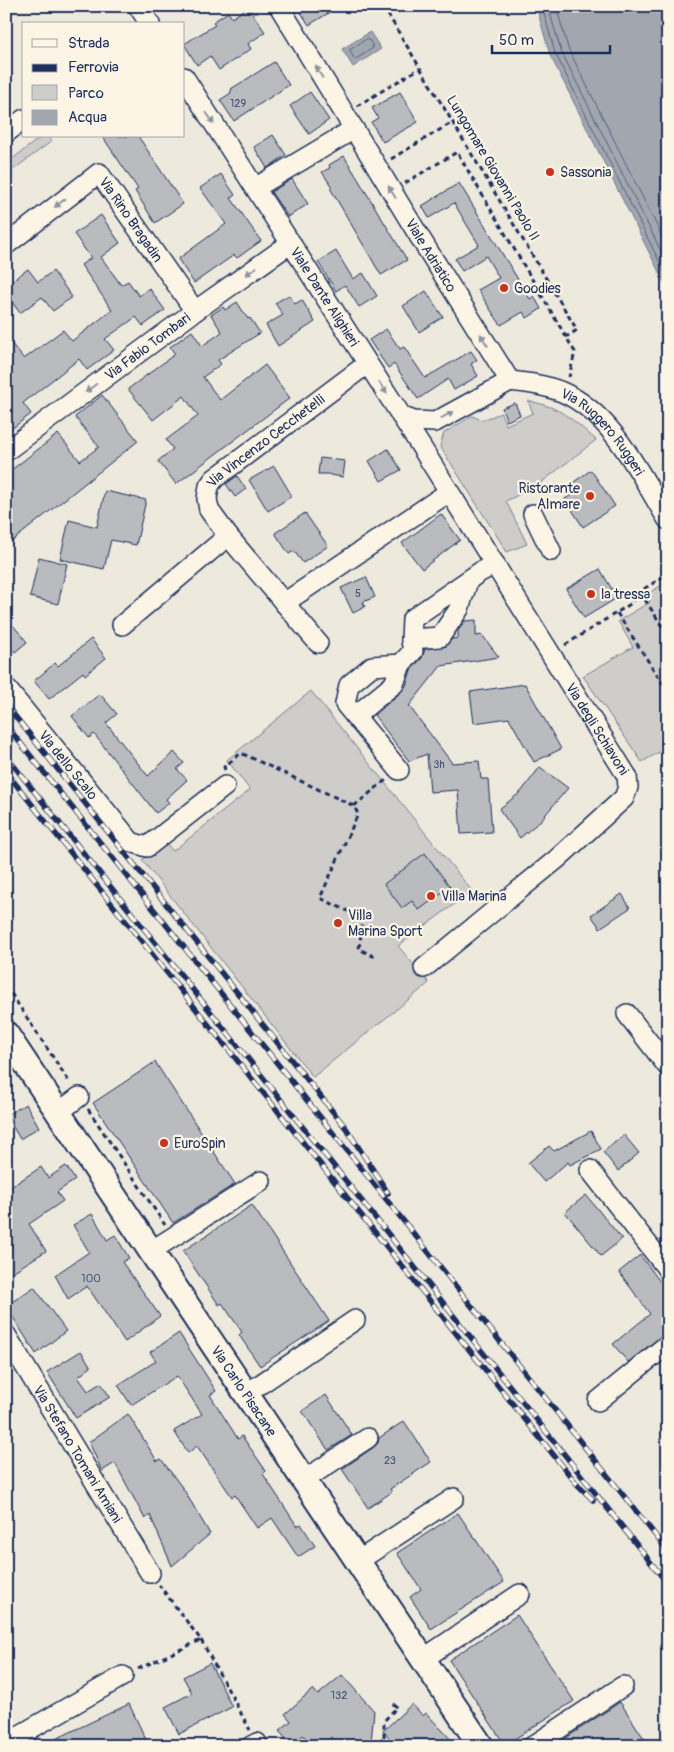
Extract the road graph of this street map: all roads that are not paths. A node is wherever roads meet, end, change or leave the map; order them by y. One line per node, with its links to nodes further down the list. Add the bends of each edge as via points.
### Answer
1 (138, 6): 3 (street)
2 (279, 6): 6 (street, Viale Adriatico, one-way to 2)
3 (149, 22)
4 (185, 79): 8 (street, Viale Dante Alighieri, one-way to 8)
5 (22, 121): 7 (street)
6 (354, 129): 8 (street); 13 (street, Viale Adriatico, one-way to 6)
7 (6, 133)
8 (255, 188): 9 (street, Viale Dante Alighieri)
9 (291, 243): 11 (street, Via Fabio Tombari, one-way to 11); 12 (street, Viale Dante Alighieri)
10 (6, 245): 11 (street, Via Rino Bragadin, one-way to 10, via 99,173)
11 (195, 311): 15 (street, Via Fabio Tombari, one-way to 15)
12 (366, 364): 14 (street, Viale Dante Alighieri, one-way to 14); 19 (street, Via Vincenzo Cecchetelli, via 209,486 206,499 209,510)
13 (510, 381): 14 (street, one-way to 13, via 414,421 435,422); 18 (street, Via Ruggero Ruggeri, via 549,387 591,410 615,435)
14 (401, 416): 16 (street, Via degli Schiavoni)
15 (6, 451)
16 (449, 492): 21 (street, Via degli Schiavoni); 23 (street)
17 (533, 514): 20 (street)
18 (668, 520)
19 (228, 536): 23 (street, Via Vincenzo Cecchetelli); 24 (street)
20 (551, 551)
21 (495, 564): 22 (street); 32 (street, Via degli Schiavoni, via 625,772 627,792 557,859)
22 (468, 581): 25 (street, via 412,619); 25 (street, via 459,609 440,637)
23 (284, 603): 26 (street, Via Vincenzo Cecchetelli)
24 (122, 625)
25 (411, 639): 27 (street, via 413,650)
26 (318, 643)
27 (401, 664): 29 (street, via 394,684); 29 (street, via 372,666 349,685 346,704)
28 (6, 688): 31 (street, Via dello Scalo, via 131,842 147,847)
29 (355, 716): 30 (street)
30 (399, 770)
31 (225, 786)
32 (424, 968)
33 (627, 1014): 35 (street)
34 (6, 1034): 37 (main road, Via Carlo Pisacane)
35 (668, 1067)
36 (78, 1096): 37 (street)
37 (59, 1112): 40 (main road, Via Carlo Pisacane)
38 (590, 1170): 41 (street)
39 (261, 1181): 40 (street)
40 (151, 1251): 45 (main road, Via Carlo Pisacane)
41 (668, 1270)
42 (355, 1320): 45 (street)
43 (7, 1339): 51 (street, Via Stefano Tomani Amiani)
44 (668, 1344): 46 (street)
45 (246, 1394): 48 (main road, Via Carlo Pisacane)
46 (598, 1402)
47 (368, 1438): 48 (street)
48 (304, 1480): 50 (main road, Via Carlo Pisacane)
49 (454, 1498): 50 (street)
50 (358, 1561): 53 (main road, Via Carlo Pisacane)
51 (150, 1573)
52 (520, 1594): 53 (street)
53 (423, 1659): 57 (main road, Via Carlo Pisacane)
54 (123, 1676): 56 (street)
55 (623, 1686): 58 (street)
56 (6, 1743)
57 (481, 1746)
58 (533, 1746)

